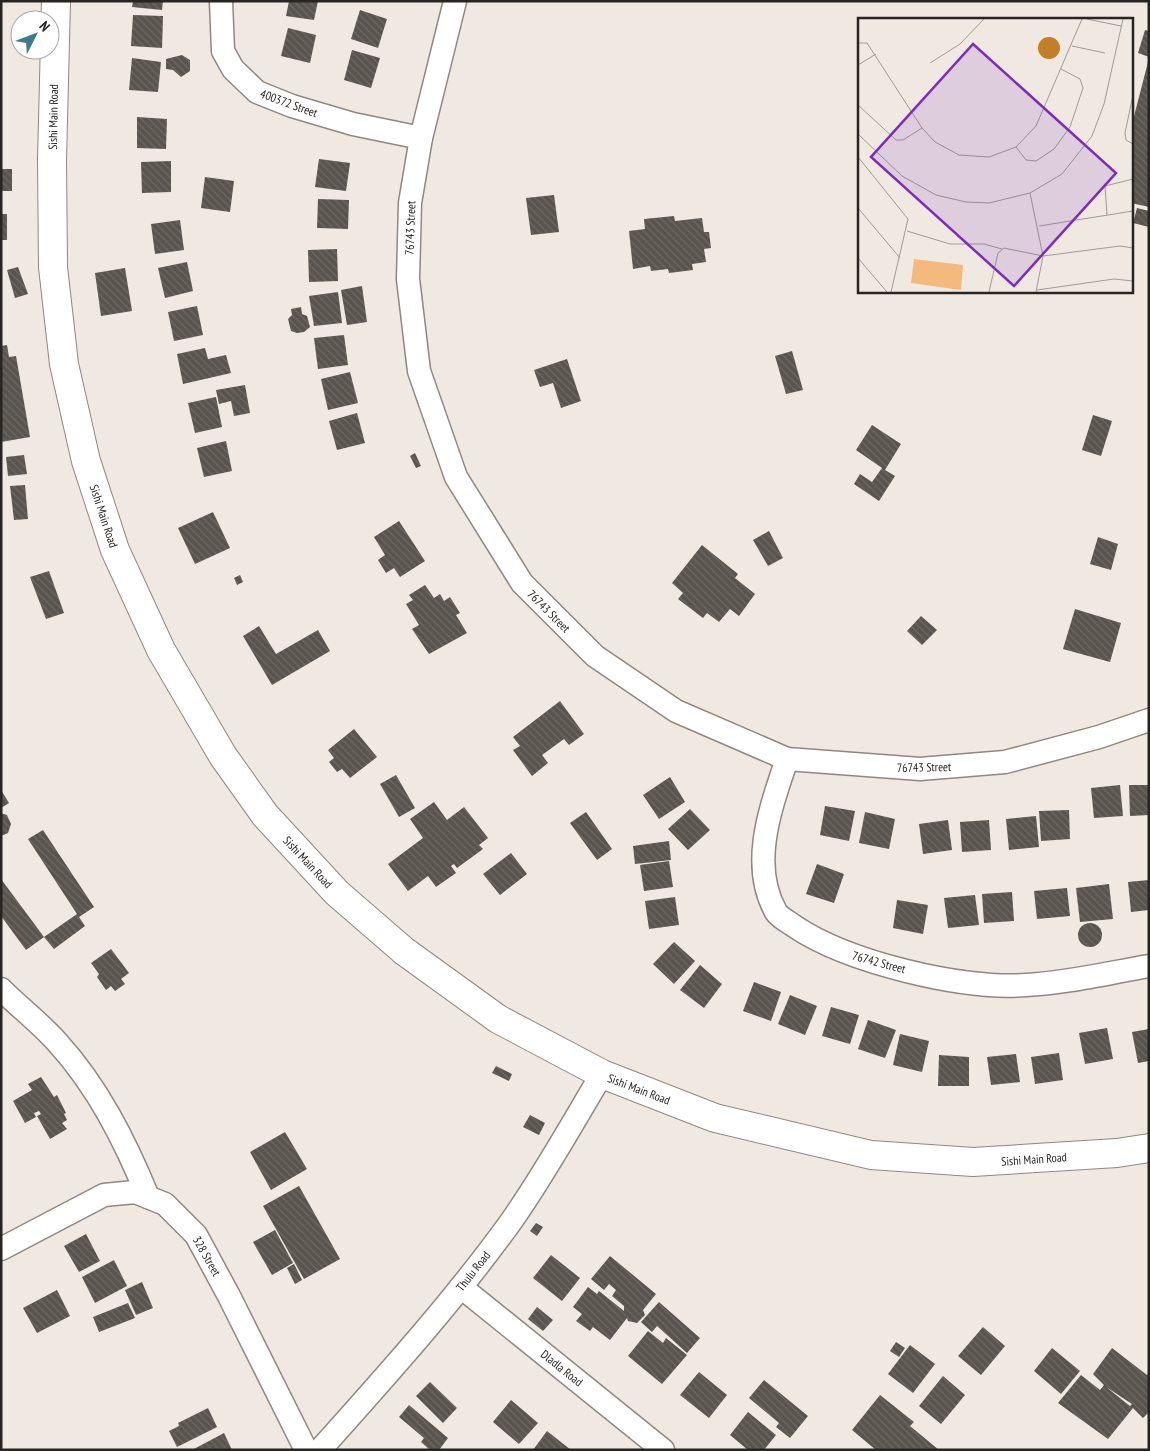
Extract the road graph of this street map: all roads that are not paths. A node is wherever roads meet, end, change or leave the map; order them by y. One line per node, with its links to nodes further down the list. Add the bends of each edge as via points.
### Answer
1 (56, 1): 9 (street, Sishi Main Road, via 53,267 64,364 86,461 115,550 161,650 223,756 265,815 337,893 404,951 498,1019)
2 (222, 1): 4 (street, 400372 Street, via 224,51 233,69 257,92 336,119)
3 (455, 1): 4 (street, 76743 Street)
4 (421, 138): 6 (street, 76743 Street, via 410,202 408,279 419,371 456,477 522,583 595,656 676,711)
5 (1149, 720): 6 (street, 76743 Street, via 1005,762 920,769)
6 (787, 759): 7 (street, 76742 Street, via 764,837 764,879 777,914 811,937 838,950 889,966 968,983 1025,985)
7 (1149, 966)
8 (1, 989): 11 (street, via 56,1042 80,1071 120,1133)
9 (602, 1074): 10 (street, Sishi Main Road, via 715,1118 871,1155 973,1162); 13 (street, Thulu Road, via 540,1179)
10 (1149, 1148)
11 (148, 1197): 12 (street, 328 Street, via 135,1192 104,1195); 14 (street, 328 Street, via 164,1204 196,1236)
12 (1, 1249)
13 (461, 1287): 15 (street, Thulu Road); 16 (street, Dladla Road)
14 (306, 1450)
15 (320, 1450)
16 (663, 1450)

